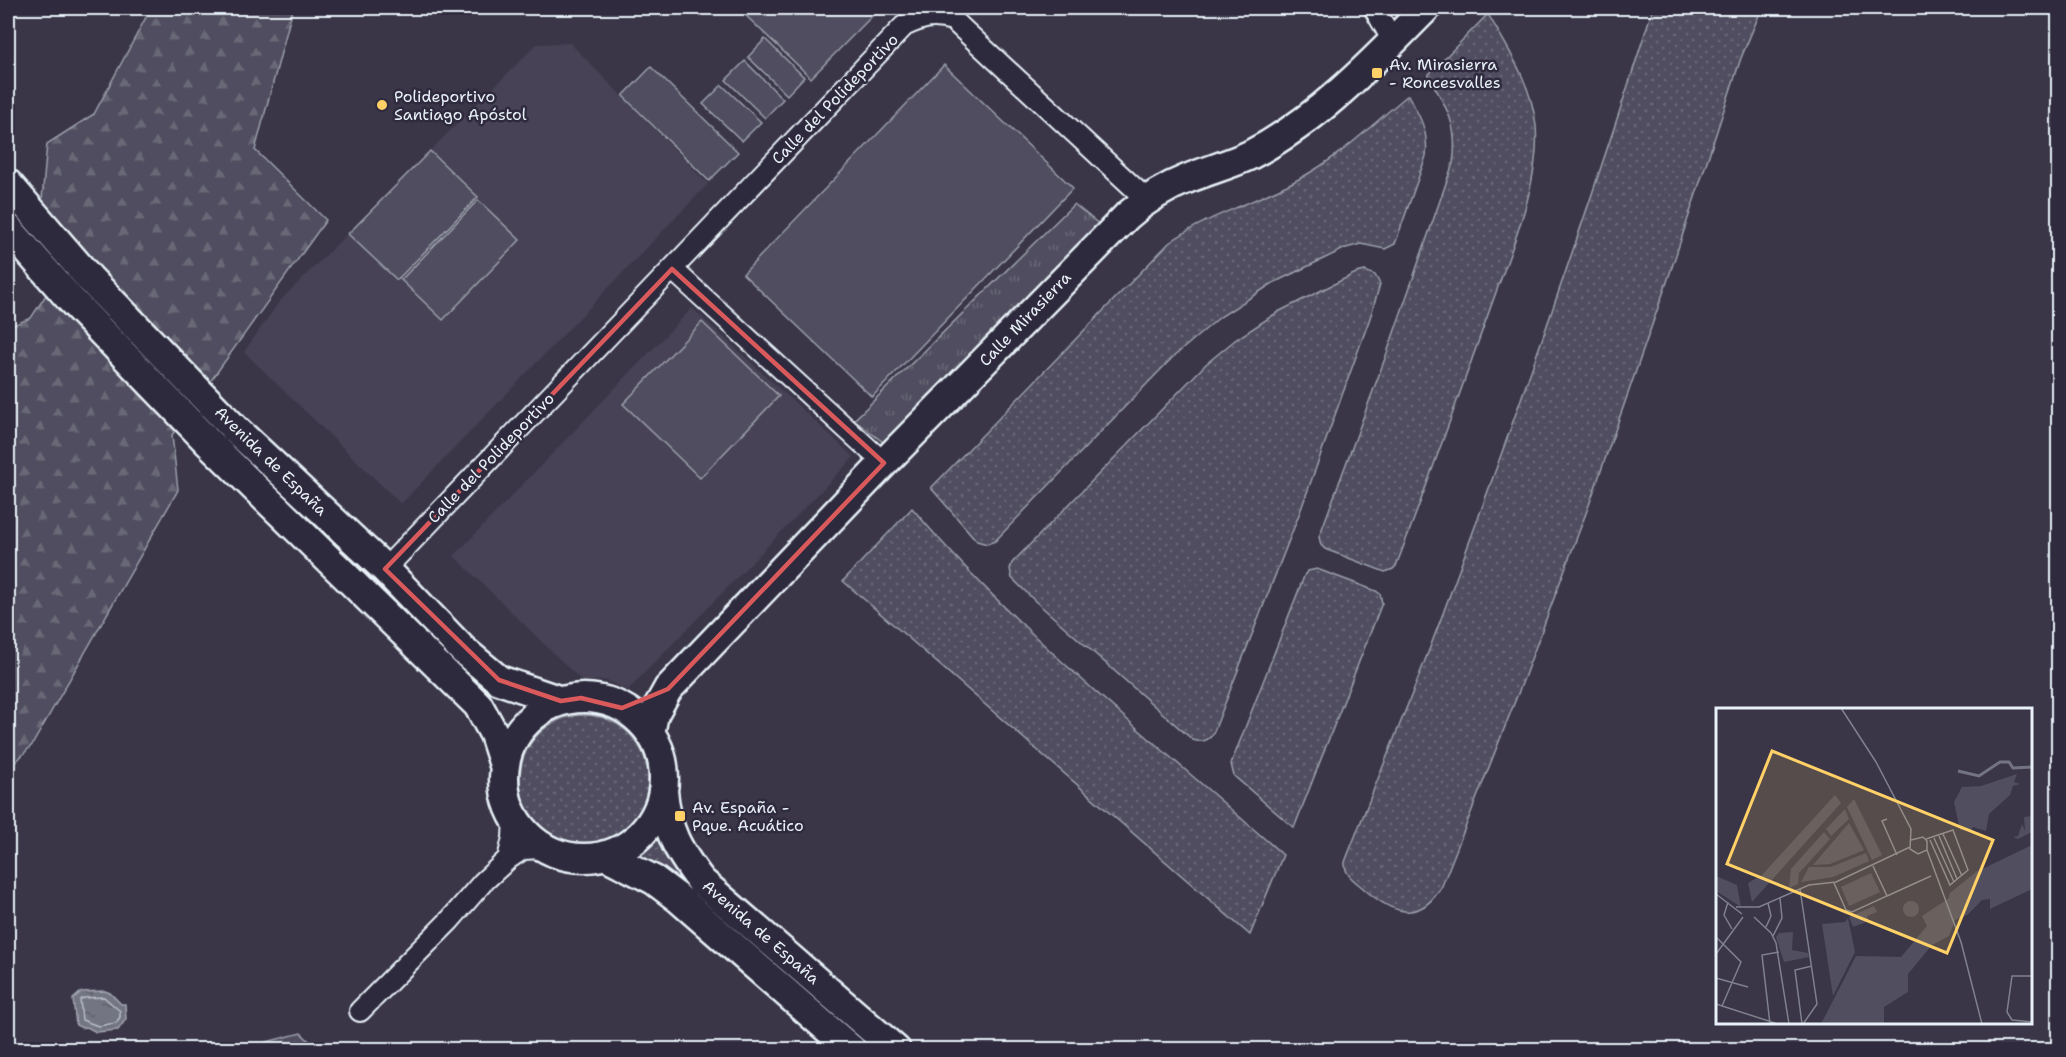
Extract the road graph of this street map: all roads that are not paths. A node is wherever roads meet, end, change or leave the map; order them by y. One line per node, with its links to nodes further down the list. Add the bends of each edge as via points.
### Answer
1 (1374, 8): 3 (street)
2 (1426, 8): 3 (main road, Calle Mirasierra)
3 (1393, 40): 5 (main road, Calle Mirasierra, via 1331,99 1296,126 1249,155 1186,179)
4 (8, 184): 9 (main road, Avenida de España, via 90,279 234,428)
5 (1146, 200): 7 (street, Calle del Polideportivo, via 952,20 939,16 920,18 904,26); 8 (main road, Calle Mirasierra)
6 (8, 228): 14 (main road, Avenida de España, via 70,299 209,443 478,705 494,734)
7 (672, 269): 8 (street); 9 (street, Calle del Polideportivo)
8 (884, 463): 10 (main road, Calle Mirasierra)
9 (385, 569): 11 (main road, Avenida de España, via 463,650 499,680)
10 (668, 689): 12 (main road, Calle Mirasierra, via 642,703); 13 (main road, Calle Mirasierra, via 654,714)
11 (561, 701): 12 (main road, via 602,700); 14 (main road, via 534,715 514,737)
12 (622, 708): 13 (main road)
13 (650, 733): 15 (main road, via 664,770)
14 (504, 765): 16 (main road, via 506,801)
15 (663, 790): 18 (main road, via 644,831 626,846); 22 (main road, Avenida de España, via 665,815 680,854 701,881)
16 (514, 818): 17 (main road, via 526,835); 19 (street)
17 (543, 848): 18 (main road, via 578,858); 19 (street, via 523,849)
18 (605, 855): 21 (main road, Avenida de España, via 654,880 678,898)
19 (507, 859): 20 (street)
20 (360, 1011)
21 (852, 1050)
22 (896, 1050)

